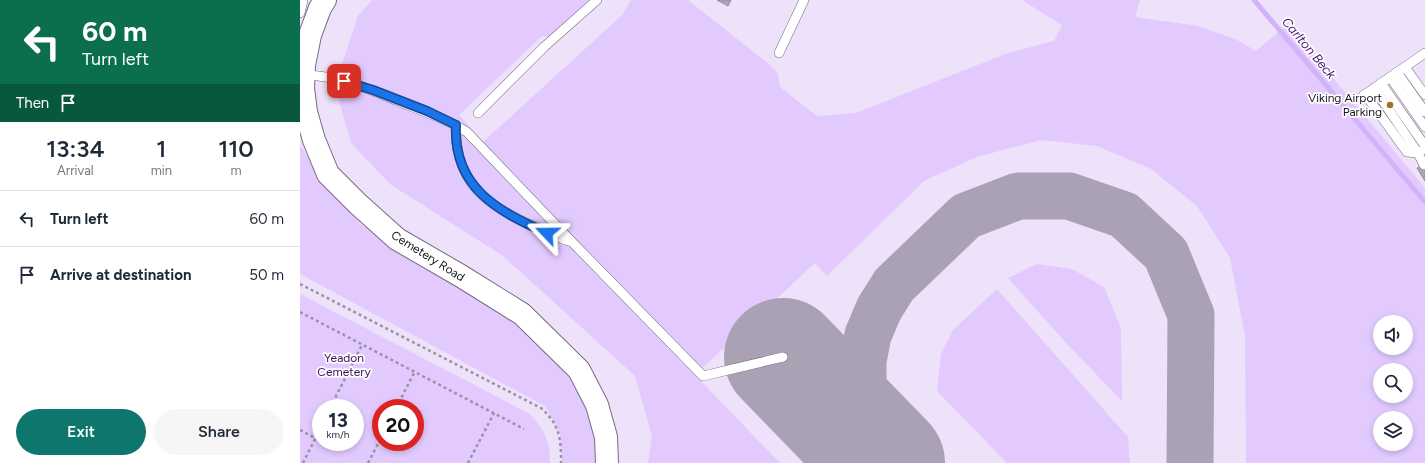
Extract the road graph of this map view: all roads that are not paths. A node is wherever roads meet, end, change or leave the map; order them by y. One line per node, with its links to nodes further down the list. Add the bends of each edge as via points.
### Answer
1 (304, 0): 5 (lane)
2 (325, 0): 8 (street, Cemetery Road, via 310,35)
3 (597, 0): 14 (lane, via 544,47)
4 (802, 1): 6 (lane)
5 (300, 13)
6 (779, 53)
7 (1425, 53): 9 (lane)
8 (302, 67): 15 (lane, via 319,75 373,90); 21 (street, Cemetery Road, via 306,112 328,174 397,239 522,314 579,370 597,405 606,437)
9 (1405, 67): 10 (lane); 12 (lane)
10 (1393, 75): 11 (lane); 13 (lane); 16 (lane)
11 (1377, 85): 17 (lane); 17 (lane, via 1362,96 1406,152)
12 (1425, 95)
13 (1425, 112)
14 (478, 113)
15 (456, 125): 19 (lane, via 467,132); 19 (lane, via 455,138 459,160 472,184 486,199 528,225)
16 (1425, 127)
17 (1423, 149): 18 (lane)
18 (1424, 165)
19 (572, 243): 20 (lane, via 703,376)
20 (784, 357)
21 (607, 463)

